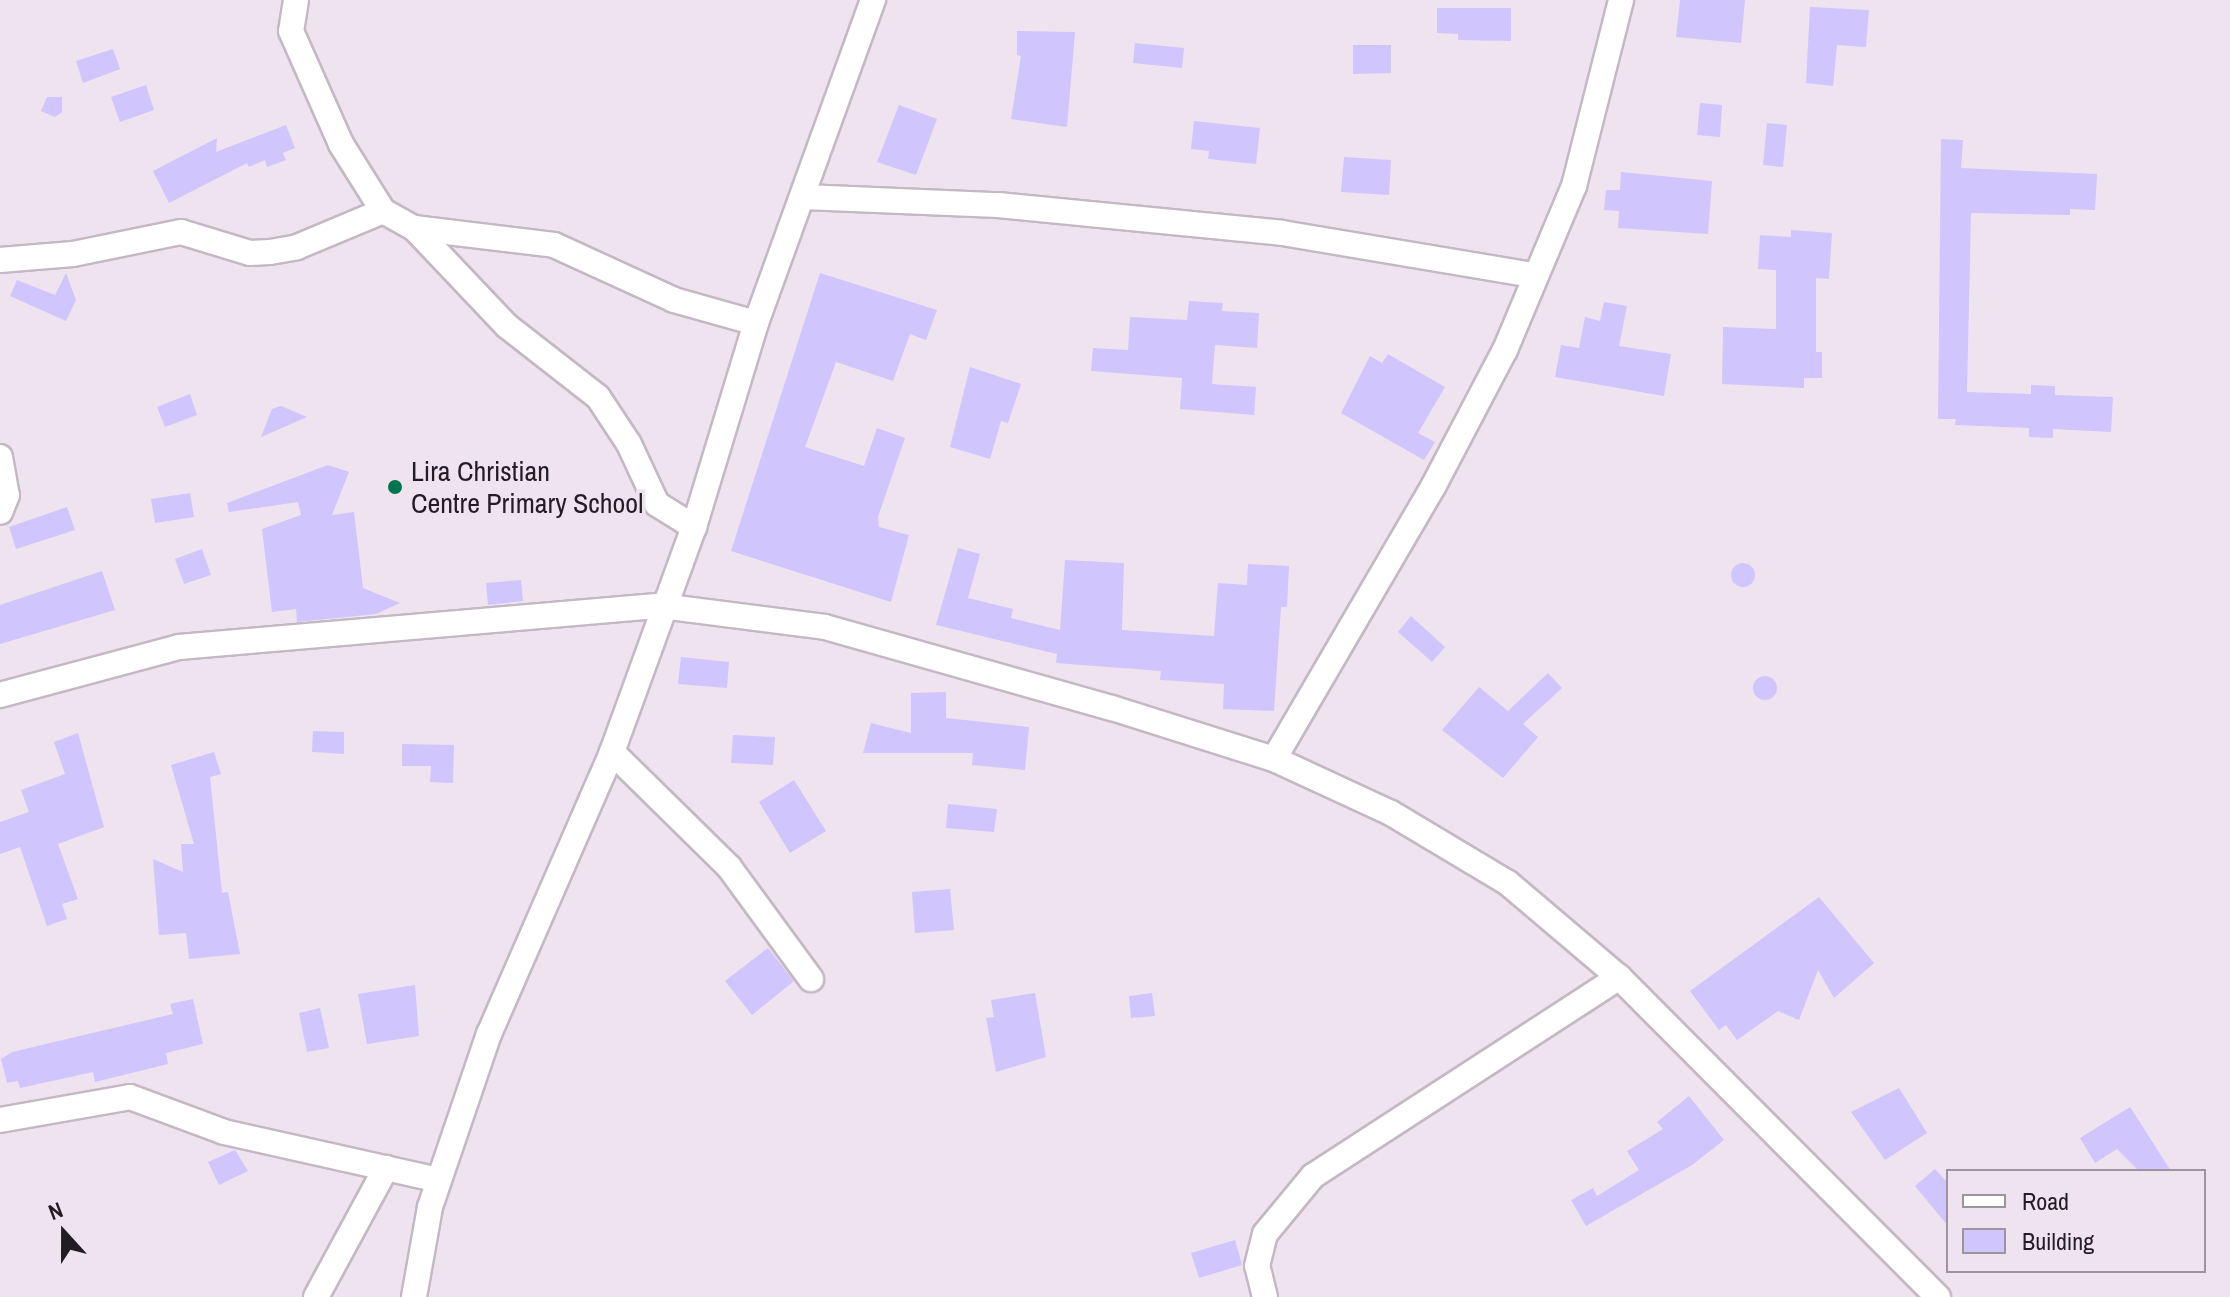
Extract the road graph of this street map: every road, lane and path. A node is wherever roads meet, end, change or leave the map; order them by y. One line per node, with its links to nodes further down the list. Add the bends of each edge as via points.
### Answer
1 (296, 0): 5 (street, via 291,31 341,144)
2 (873, 0): 4 (street)
3 (1621, 0): 8 (street, via 1574,186)
4 (804, 197): 8 (street, via 998,205 1282,233); 9 (street)
5 (383, 211): 6 (street); 7 (street, via 297,247 270,252 250,253 170,232 73,254)
6 (414, 228): 9 (street, via 554,245 674,300); 12 (street, via 507,326 598,397 629,444 657,504)
7 (0, 260)
8 (1534, 275): 16 (street, via 1474,414)
9 (756, 323): 12 (street)
10 (0, 457): 11 (street, via 7,495)
11 (0, 512)
12 (694, 527): 13 (street)
13 (662, 606): 14 (street, via 179,647); 15 (street); 16 (street, via 825,627)
14 (0, 695)
15 (612, 752): 18 (street, via 729,867); 21 (street, via 489,1034)
16 (1274, 759): 17 (street, via 1456,849 1508,883)
17 (1619, 977): 24 (street, via 1313,1176 1265,1234 1257,1266); 25 (street)
18 (811, 979)
19 (0, 1120): 20 (street, via 130,1097 224,1132)
20 (386, 1168): 21 (street); 22 (street)
21 (438, 1180): 23 (street)
22 (316, 1297)
23 (414, 1297)
24 (1265, 1297)
25 (1938, 1297)

